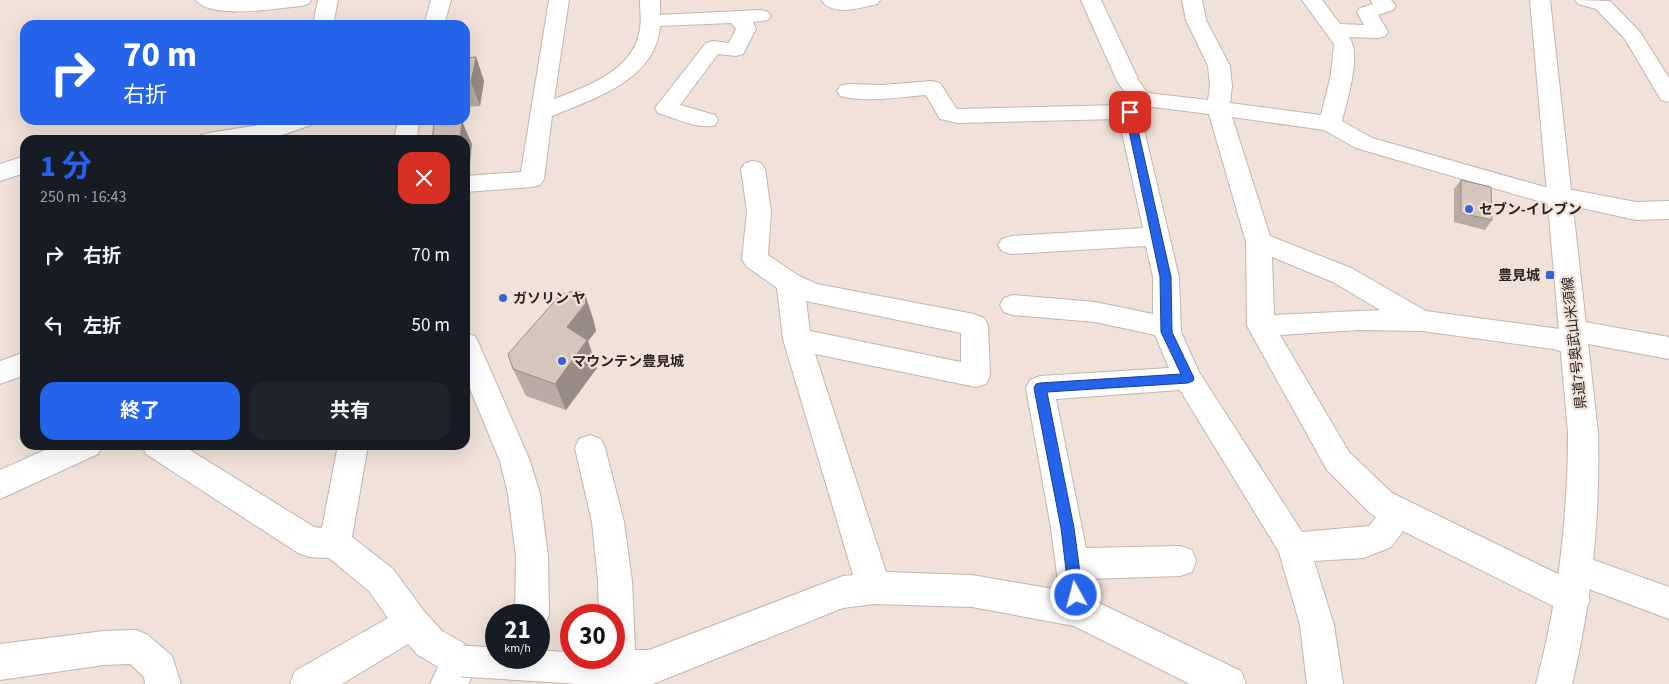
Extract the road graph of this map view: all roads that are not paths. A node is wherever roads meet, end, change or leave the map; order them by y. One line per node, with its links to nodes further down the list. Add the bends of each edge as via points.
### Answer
1 (301, 0): 13 (street)
2 (328, 0): 17 (street)
3 (441, 0): 18 (street)
4 (559, 0): 24 (street)
5 (831, 0): 6 (street, via 844,5)
6 (870, 0)
7 (1091, 0): 22 (street, via 1128,81)
8 (1192, 0): 23 (street, via 1196,20 1219,66)
9 (1312, 0): 19 (street)
10 (1380, 0): 19 (street, via 1386,6 1367,12 1378,32)
11 (1540, 0): 33 (street, 県道7号奥武山米須線)
12 (1585, 0): 21 (street, via 1603,5 1633,36)
13 (216, 10)
14 (650, 11): 16 (street); 24 (street, via 649,37 638,61 610,82)
15 (761, 16): 16 (street)
16 (734, 17): 25 (street, via 743,22 746,29 736,50 713,48 666,108)
17 (324, 20)
18 (435, 20)
19 (1334, 30): 26 (street, via 1344,44 1342,75)
20 (848, 91): 22 (street, via 932,88 948,114 958,116)
21 (1669, 95)
22 (1135, 106): 23 (street); 35 (street)
23 (1218, 107): 26 (street); 36 (street)
24 (541, 112): 32 (street, via 532,179)
25 (707, 120)
26 (1330, 124): 33 (street, via 1364,143)
27 (288, 125): 28 (street)
28 (253, 135)
29 (20, 166): 31 (street)
30 (753, 169): 38 (street, via 759,212 755,259)
31 (0, 173)
32 (470, 184)
33 (1559, 199): 34 (street, via 1573,198 1636,211); 43 (street, 県道7号奥武山米須線)
34 (1669, 210)
35 (1157, 236): 37 (street); 42 (street, via 1166,277)
36 (1259, 242): 40 (street, via 1342,275); 41 (street)
37 (1011, 245)
38 (790, 283): 44 (street); 44 (street, via 812,293 974,325 976,376)
39 (1013, 305): 42 (street, via 1095,312)
40 (1422, 321): 41 (street, via 1359,320); 43 (street)
41 (1261, 326): 55 (street, via 1338,462 1381,503)
42 (1166, 327): 49 (street)
43 (1574, 338): 45 (street); 60 (street, 県道7号奥武山米須線, via 1584,465)
44 (797, 339): 61 (street)
45 (1669, 348)
46 (470, 356): 63 (street, via 515,462 524,494 532,556)
47 (20, 365): 48 (street)
48 (0, 373)
49 (1188, 378): 57 (street); 59 (street, via 1040,388)
50 (590, 448): 64 (street, via 608,522)
51 (77, 450): 54 (street)
52 (165, 450): 56 (street, via 309,542)
53 (352, 450): 56 (street)
54 (0, 485)
55 (1398, 513): 57 (street, via 1380,537 1364,543); 60 (street, via 1538,580)
56 (335, 543): 66 (street, via 382,580)
57 (1294, 547): 76 (street, via 1317,624)
58 (1180, 561): 59 (street)
59 (1072, 564): 65 (street)
60 (1575, 585): 62 (street); 77 (street, 県道7号奥武山米須線)
61 (874, 588): 65 (street, via 972,591); 69 (street, via 844,592 649,668)
62 (1669, 602)
63 (532, 604)
64 (616, 604)
65 (1078, 610): 75 (street)
66 (412, 623): 71 (street); 73 (street)
67 (0, 662): 72 (street, via 104,648 136,647 160,668)
68 (560, 668): 71 (street, bridge)
69 (625, 668)
70 (527, 669): 74 (street)
71 (455, 672)
72 (163, 684)
73 (308, 684)
74 (525, 684)
75 (1228, 684)
76 (1325, 684)
77 (1554, 684)

